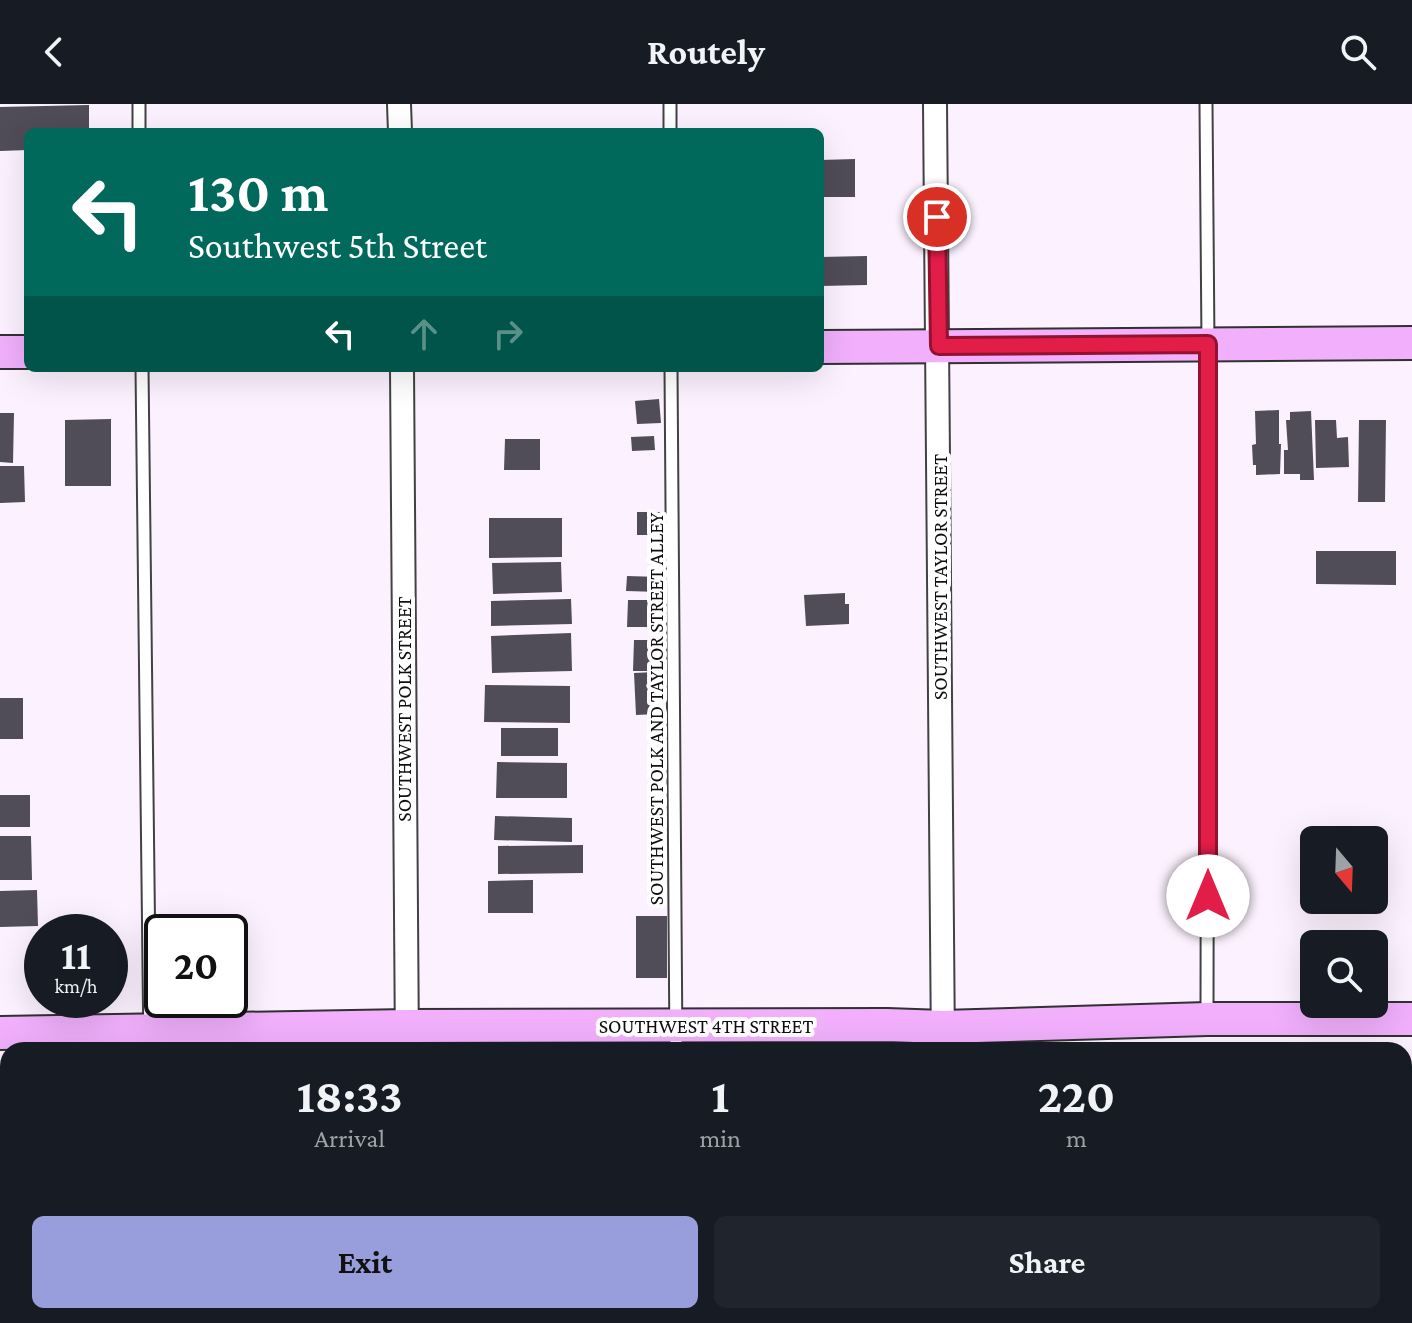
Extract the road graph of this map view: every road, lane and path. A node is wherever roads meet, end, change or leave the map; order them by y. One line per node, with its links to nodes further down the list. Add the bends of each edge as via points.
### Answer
1 (139, 104): 6 (lane)
2 (399, 104): 7 (street)
3 (670, 104): 8 (lane)
4 (935, 104): 11 (street, SOUTHWEST TAYLOR STREET)
5 (1206, 104): 10 (lane)
6 (139, 128)
7 (400, 128)
8 (670, 128)
9 (1412, 343): 10 (street)
10 (1208, 344): 11 (street); 18 (lane)
11 (939, 346): 12 (street); 23 (street, SOUTHWEST TAYLOR STREET)
12 (824, 347)
13 (0, 352): 14 (street)
14 (24, 352)
15 (142, 372): 24 (lane)
16 (402, 372): 21 (street, SOUTHWEST POLK STREET)
17 (671, 372): 22 (lane, SOUTHWEST POLK AND TAYLOR STREET ALLEY)
18 (1207, 1019): 19 (street, SOUTHWEST 4TH STREET); 23 (street, SOUTHWEST 4TH STREET)
19 (1412, 1019)
20 (0, 1033): 24 (street, SOUTHWEST 4TH STREET)
21 (407, 1038): 22 (street, SOUTHWEST 4TH STREET); 24 (street, SOUTHWEST 4TH STREET)
22 (676, 1038): 23 (street, SOUTHWEST 4TH STREET, via 887,1025)
23 (943, 1039)
24 (150, 1040)

